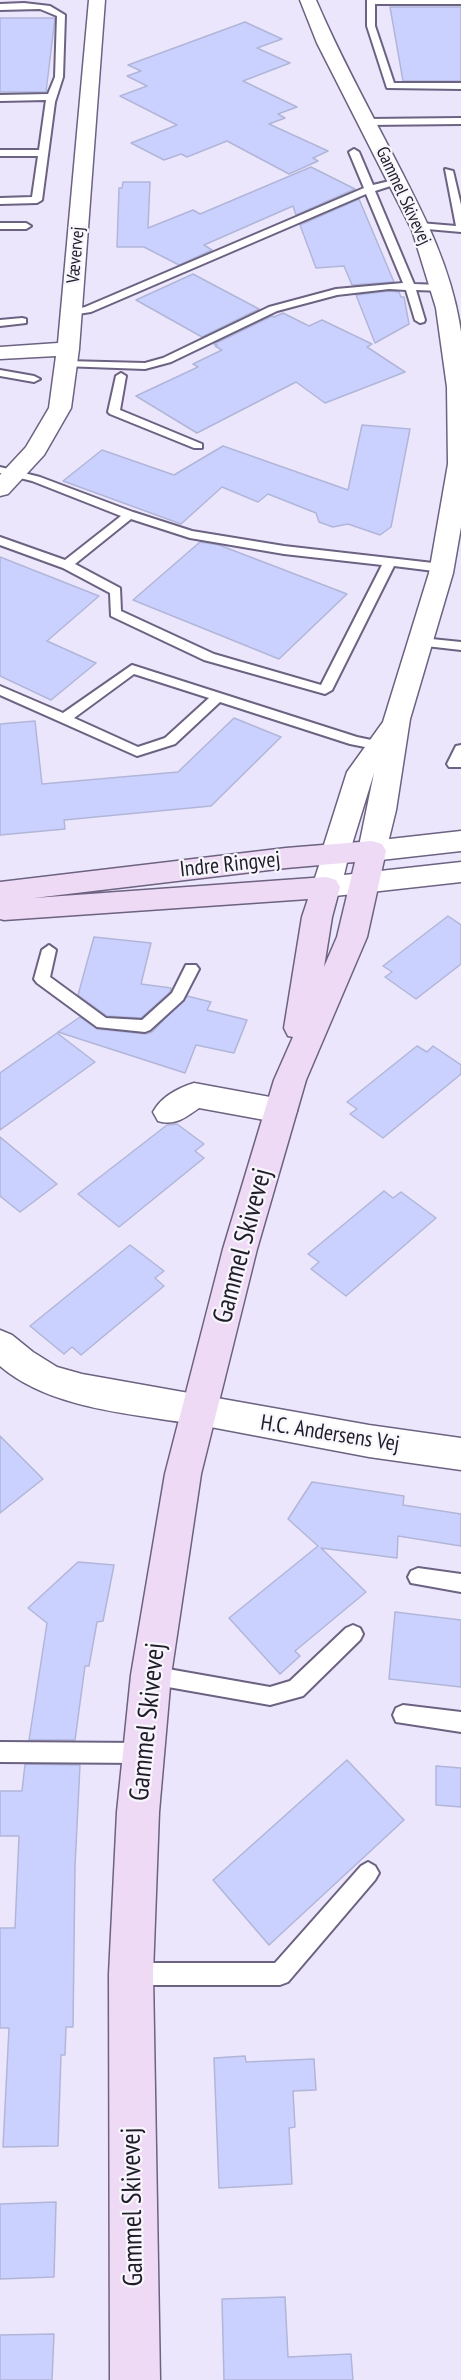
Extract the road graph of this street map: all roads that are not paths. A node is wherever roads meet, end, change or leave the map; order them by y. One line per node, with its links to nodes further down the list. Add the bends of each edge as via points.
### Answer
1 (97, 0): 23 (street, Vævervej)
2 (308, 0): 9 (street, Gammel Skivevej)
3 (461, 1): 5 (lane, via 371,1 371,26 390,86)
4 (0, 7): 6 (lane, via 33,5 53,8 61,15 59,77)
5 (461, 86)
6 (51, 97): 7 (lane); 12 (lane)
7 (0, 98)
8 (461, 121): 9 (lane)
9 (368, 122): 14 (street, Gammel Skivevej)
10 (354, 152): 15 (lane)
11 (0, 153): 12 (lane)
12 (43, 153): 16 (lane, via 37,200)
13 (448, 171): 20 (lane)
14 (398, 182): 15 (lane); 19 (street, Gammel Skivevej)
15 (369, 189): 21 (lane); 23 (lane, via 87,310)
16 (0, 201)
17 (0, 226): 18 (lane)
18 (26, 226)
19 (420, 226): 20 (lane); 22 (street, Gammel Skivevej)
20 (461, 227)
21 (410, 287): 22 (lane); 24 (lane); 29 (lane, via 336,292 273,309 146,366)
22 (441, 288): 27 (street, Gammel Skivevej)
23 (71, 312): 29 (street, Vævervej)
24 (420, 320)
25 (22, 321): 26 (lane)
26 (0, 323)
27 (456, 338): 33 (street, Gammel Skivevej)
28 (0, 353): 29 (street)
29 (67, 356): 36 (street, Vævervej, via 60,408 36,450)
30 (0, 373): 32 (lane)
31 (121, 376): 34 (lane, via 114,412)
32 (34, 378)
33 (460, 387): 35 (street, Gammel Skivevej)
34 (198, 446)
35 (460, 464): 42 (street, Gammel Skivevej)
36 (8, 472): 37 (street, Vævervej); 38 (lane)
37 (0, 489)
38 (129, 515): 40 (lane, via 190,534); 41 (lane)
39 (0, 540): 41 (lane)
40 (390, 562): 41 (lane, via 325,690 209,657 115,614 116,591); 42 (lane)
41 (67, 565)
42 (442, 567): 43 (street, Gammel Skivevej)
43 (422, 642): 44 (lane); 48 (street, Gammel Skivevej)
44 (461, 646)
45 (0, 690): 47 (lane)
46 (218, 697): 47 (lane, via 132,669); 47 (lane, via 170,741 137,752); 48 (lane)
47 (64, 719)
48 (385, 747): 52 (street, Gammel Skivevej, via 382,810); 53 (street, Gammel Skivevej, via 361,772)
49 (461, 749): 50 (lane, via 454,764)
50 (461, 763)
51 (461, 841): 52 (street, Indre Ringvej)
52 (372, 850): 53 (main road, Indre Ringvej); 55 (main road, Gammel Skivevej)
53 (335, 855): 56 (street, Gammel Skivevej); 57 (main road, Indre Ringvej)
54 (461, 872): 55 (street, Indre Ringvej)
55 (365, 883): 56 (street, Indre Ringvej); 61 (main road, Gammel Skivevej, via 352,937)
56 (326, 886): 58 (main road, Indre Ringvej); 61 (main road, Gammel Skivevej, via 317,917)
57 (0, 892)
58 (0, 910)
59 (49, 950): 60 (lane, via 42,979 102,1023 145,1026 178,996)
60 (191, 969)
61 (286, 1095): 62 (street, via 194,1095); 64 (main road, Gammel Skivevej, via 240,1249)
62 (169, 1112)
63 (7, 1363): 64 (street, H.C. Andersens Vej, via 82,1389)
64 (200, 1410): 65 (street, H.C. Andersens Vej); 69 (main road, Gammel Skivevej, via 183,1474)
65 (461, 1454)
66 (418, 1577): 67 (lane)
67 (461, 1583)
68 (353, 1634): 69 (lane, via 296,1689 270,1696)
69 (151, 1676): 73 (main road, Gammel Skivevej)
70 (403, 1715): 71 (lane)
71 (461, 1722)
72 (0, 1752): 73 (lane)
73 (144, 1753): 75 (main road, Gammel Skivevej)
74 (368, 1873): 75 (lane, via 280,1974)
75 (131, 1974): 76 (main road, Gammel Skivevej)
76 (135, 2380)

